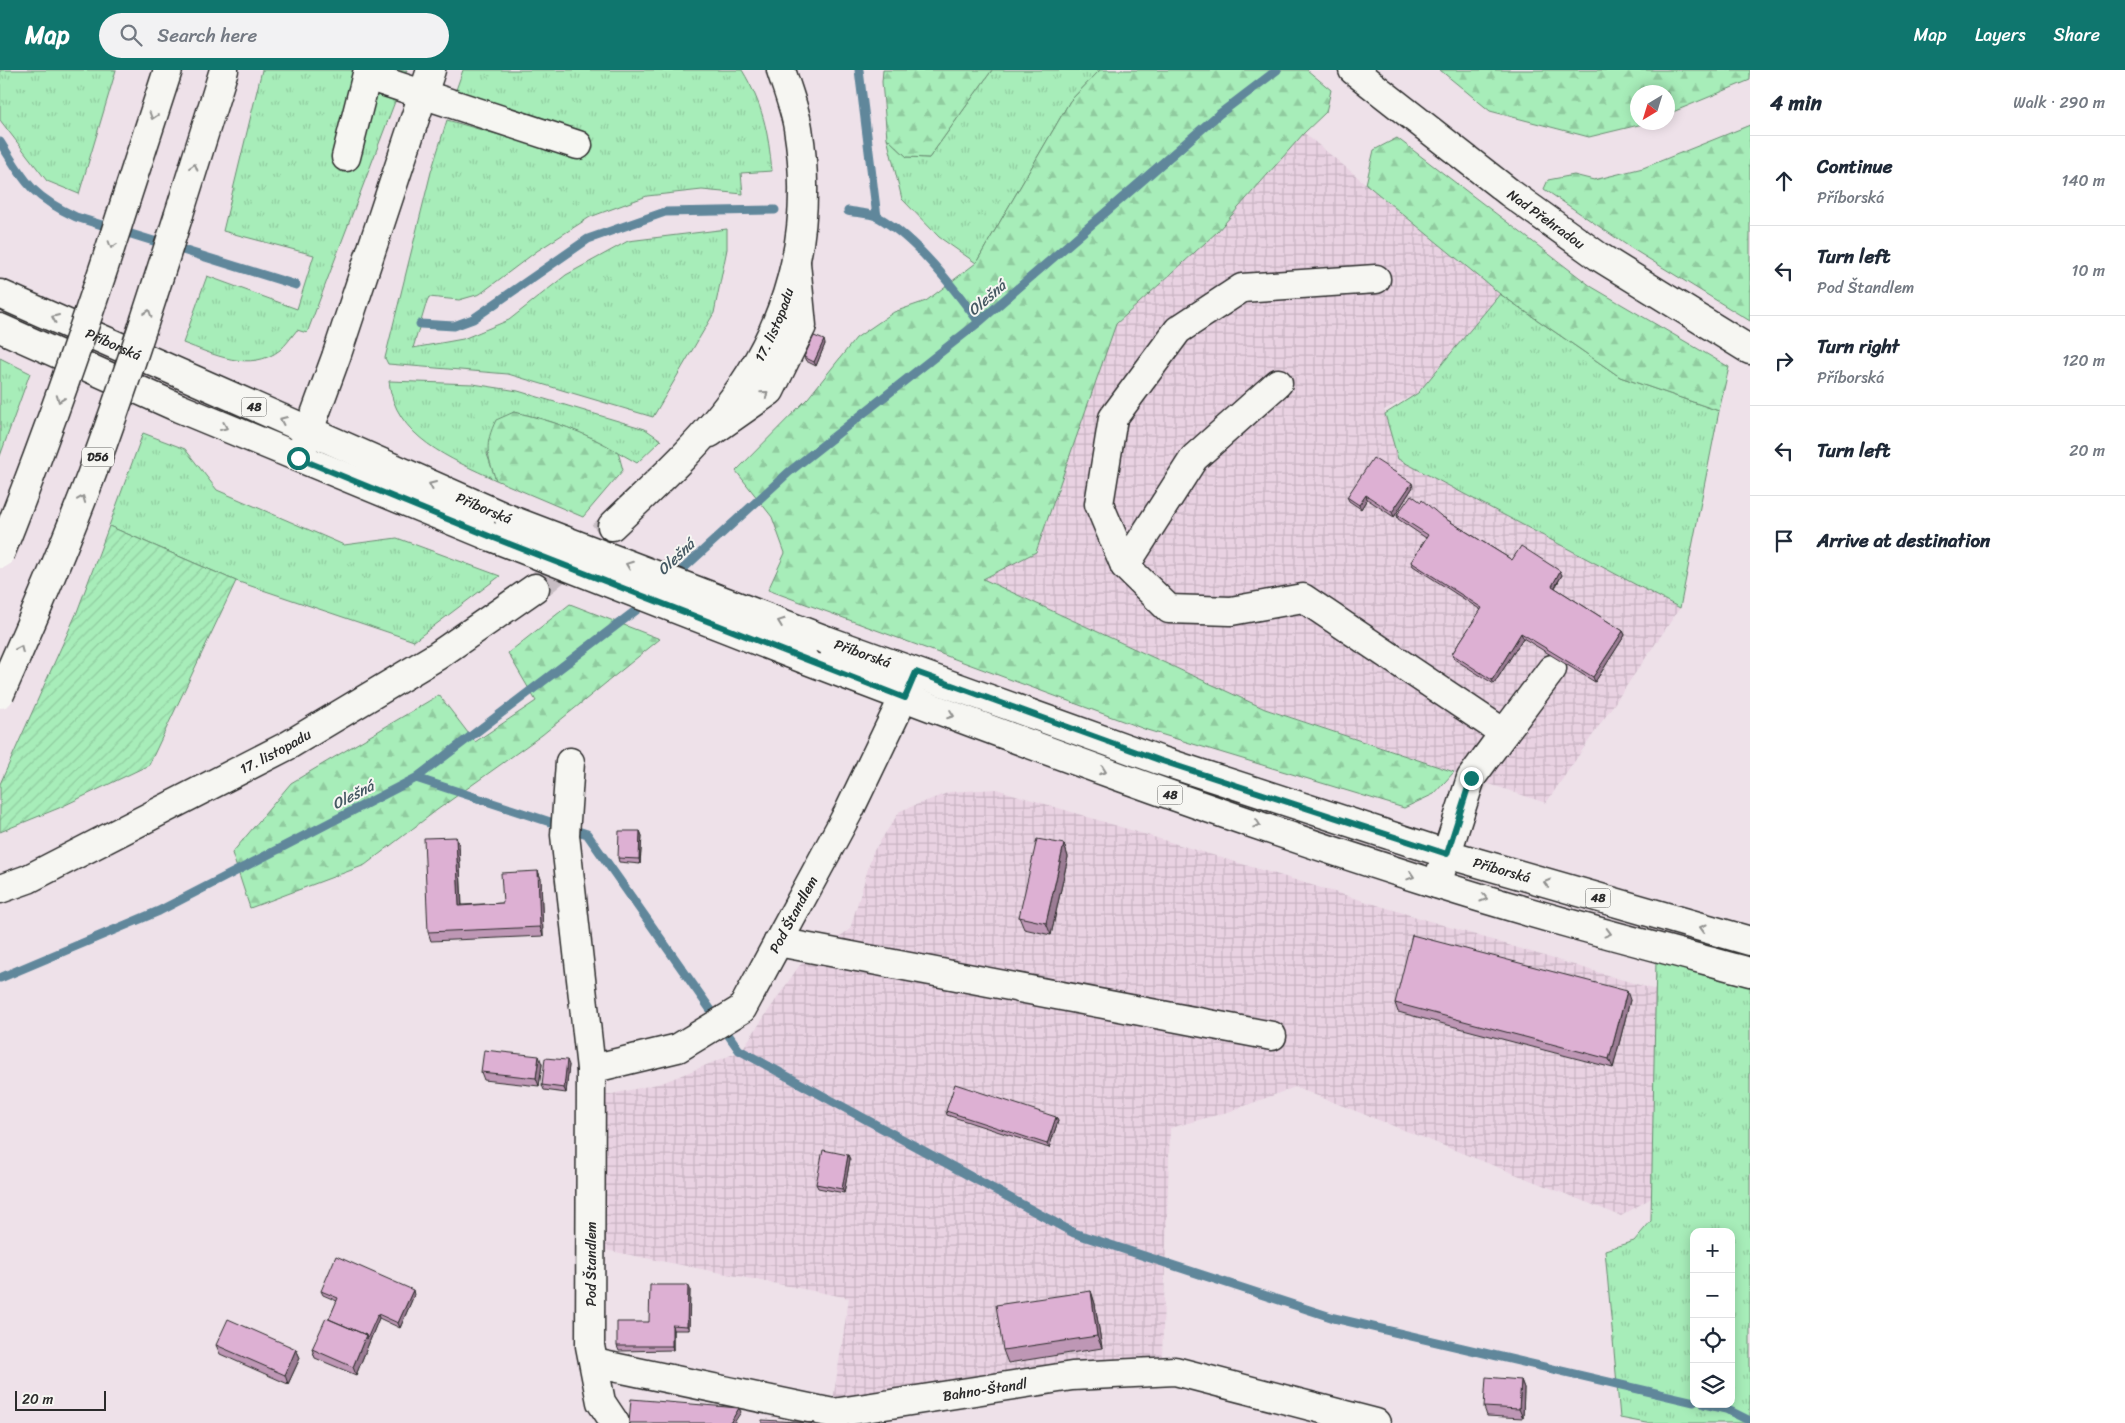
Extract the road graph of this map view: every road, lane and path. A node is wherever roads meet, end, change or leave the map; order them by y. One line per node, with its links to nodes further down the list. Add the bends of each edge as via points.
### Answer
1 (168, 70): 19 (main road, one-way to 19, bridge, via 86,328)
2 (224, 70): 24 (main road, D56, one-way to 2, bridge, via 90,477 137,345)
3 (765, 70): 6 (main road)
4 (1356, 72): 13 (main road, Nad Přehradou, via 1510,193 1598,256)
5 (367, 73): 7 (main road); 9 (main road)
6 (785, 82): 17 (main road, 17. listopadu, via 798,127 804,180 803,224 786,305 751,374 723,412)
7 (426, 83): 8 (main road); 15 (main road)
8 (578, 145)
9 (346, 157)
10 (1376, 279): 20 (main road, via 1242,288 1178,330 1113,418 1100,504)
11 (0, 294): 15 (main road, Příborská / 48, one-way to 11)
12 (0, 328): 16 (main road, Příborská / 48, one-way to 16)
13 (1750, 350)
14 (1278, 382): 20 (main road, via 1194,458)
15 (309, 432): 16 (main road); 18 (main road, Příborská / 48, one-way to 15)
16 (298, 458): 18 (main road, Příborská / 48)
17 (612, 526)
18 (499, 527): 23 (main road, Příborská / 48, one-way to 18, bridge); 25 (main road, Příborská / 48, bridge, via 804,659)
19 (0, 554)
20 (1125, 566): 26 (main road, via 1169,609 1231,611 1303,598)
21 (534, 588): 30 (main road, 17. listopadu, via 436,656 287,746 28,879)
22 (1552, 669): 26 (main road)
23 (916, 672): 25 (main road, Pod Štandlem); 28 (main road, Příborská / 48, via 1159,760)
24 (0, 694)
25 (905, 698): 29 (main road, Příborská / 48, one-way to 29, via 1150,788); 32 (main road, Pod Štandlem)
26 (1504, 733): 28 (main road, via 1471,778)
27 (570, 762): 35 (main road, Pod Štandlem, via 565,835)
28 (1447, 854): 29 (main road); 31 (main road, Příborská / 48, one-way to 28)
29 (1437, 884): 33 (main road, Příborská / 48, one-way to 33)
30 (0, 889)
31 (1750, 941)
32 (778, 942): 34 (main road); 35 (main road, Pod Štandlem, via 742,1009 678,1048)
33 (1750, 972)
34 (1272, 1036)
35 (591, 1069): 36 (main road, Pod Štandlem, via 590,1346)
36 (594, 1363): 37 (main road, Pod Štandlem, via 601,1402); 38 (main road, Bahno-Štandl, via 833,1413 1072,1376 1175,1371)
37 (616, 1423)
38 (1376, 1423)

